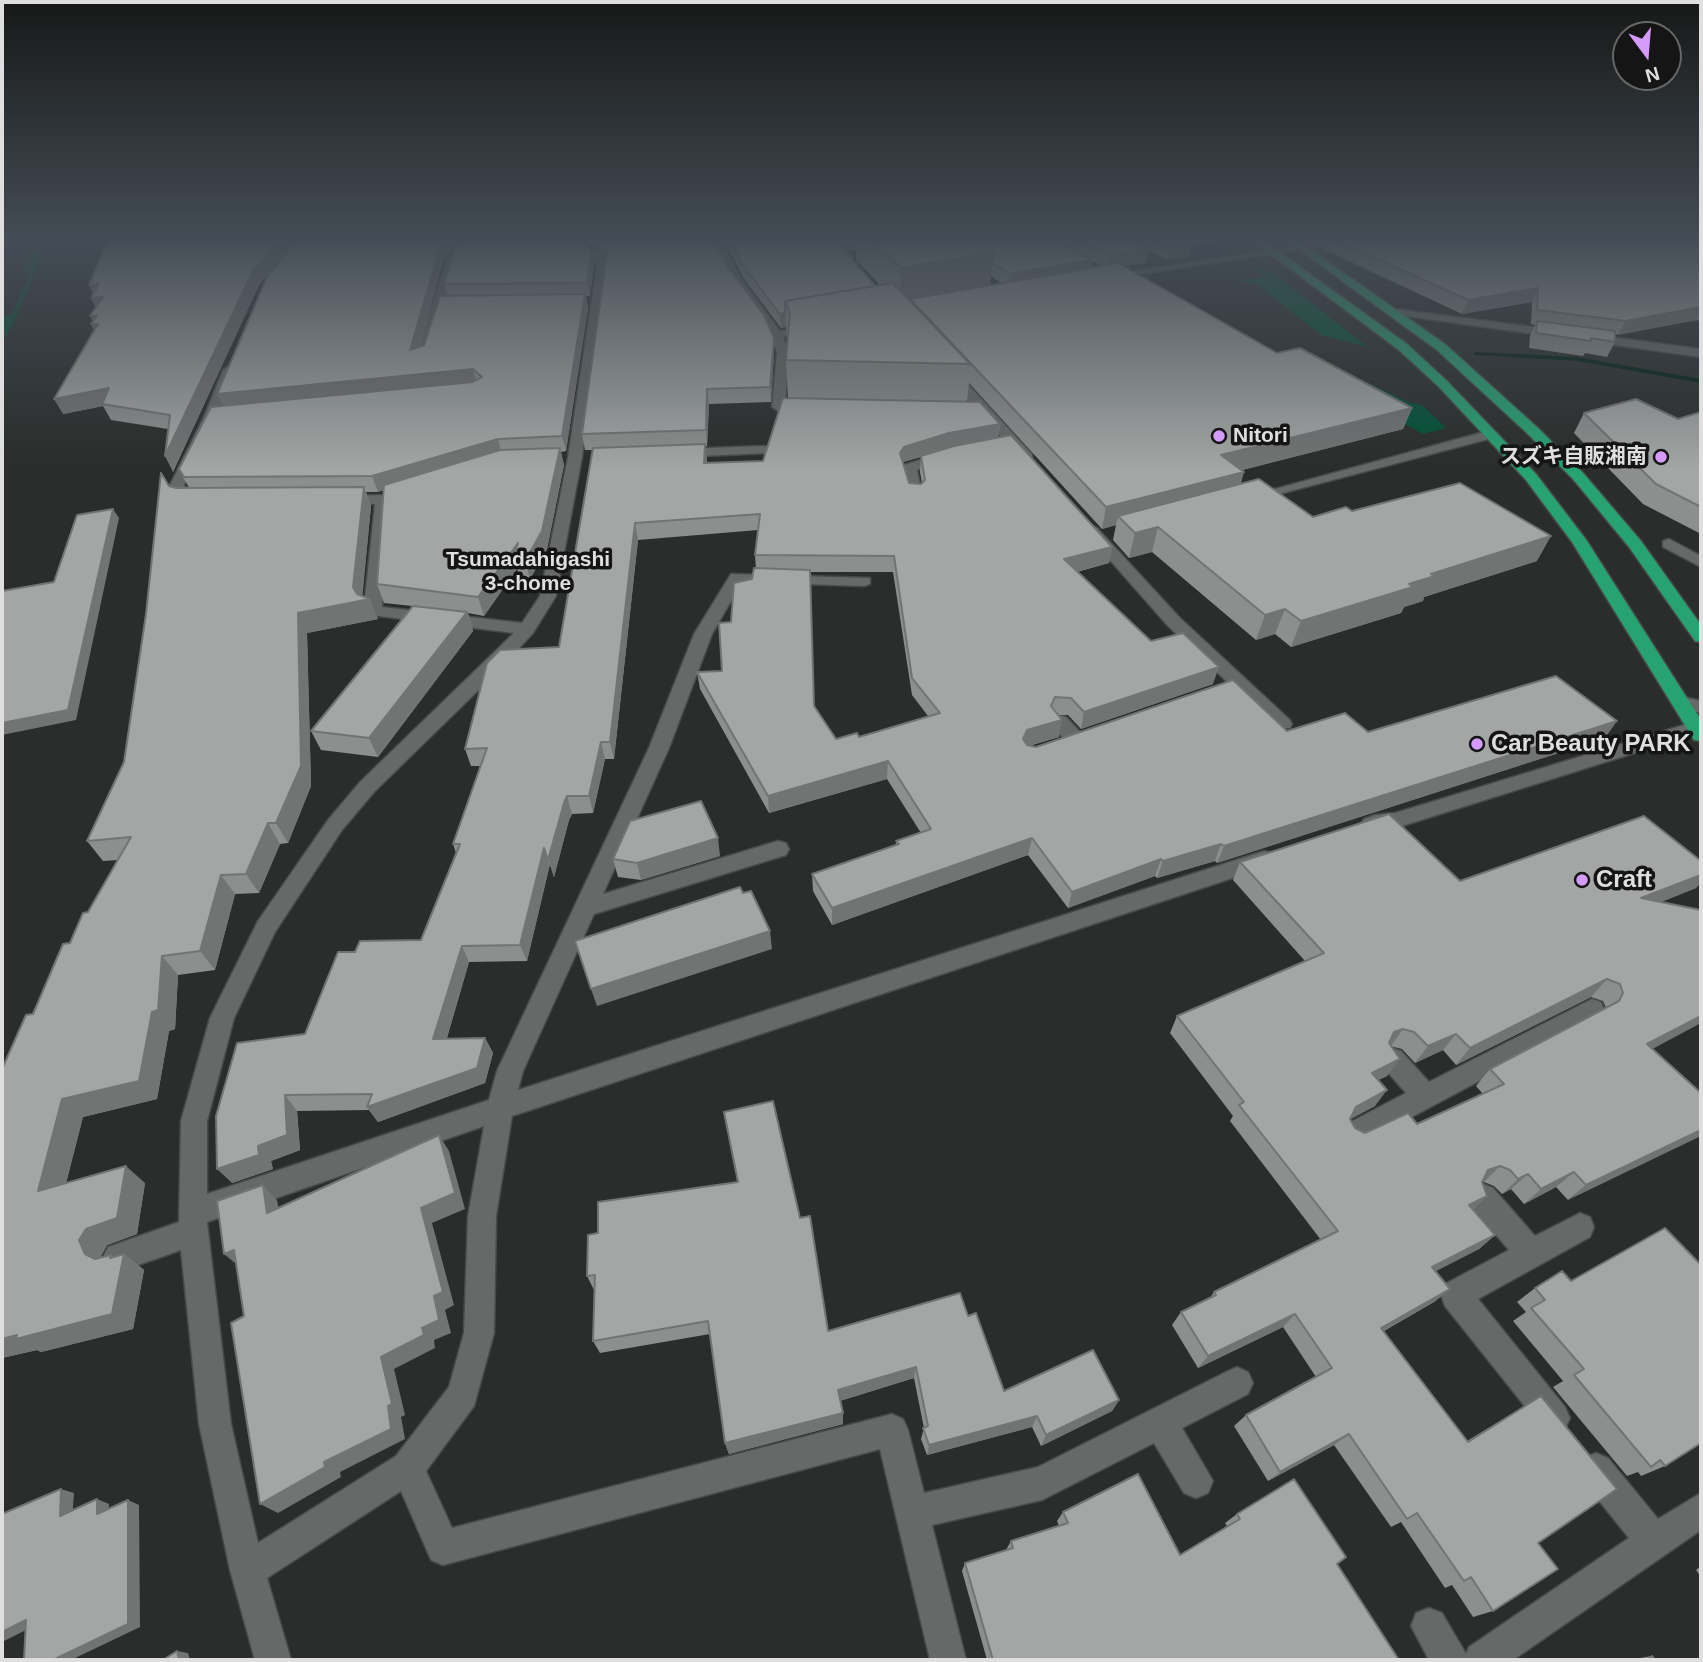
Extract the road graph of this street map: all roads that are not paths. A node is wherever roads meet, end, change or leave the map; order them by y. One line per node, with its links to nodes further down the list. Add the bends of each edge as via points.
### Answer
1 (433, 316): 11 (street)
2 (590, 316): 29 (street, via 575,457 548,596)
3 (761, 316): 8 (street)
4 (1360, 316): 16 (highway, via 1403,347)
5 (1399, 316): 30 (highway, via 1485,384 1578,477 1634,544)
6 (1422, 316): 10 (street)
7 (830, 326): 8 (street)
8 (775, 335): 13 (street, via 783,352 778,407)
9 (237, 352): 22 (street, via 218,416 177,485 186,500)
10 (1701, 353)
11 (420, 359)
12 (942, 362): 15 (street)
13 (829, 408)
14 (960, 410): 15 (street)
15 (986, 411): 20 (street, via 1008,444)
16 (1491, 434): 24 (street); 33 (highway, via 1531,477 1579,541)
17 (764, 450): 18 (street)
18 (668, 453)
19 (962, 453): 21 (street, via 909,468 914,488)
20 (1039, 471)
21 (891, 482)
22 (214, 500)
23 (324, 500): 29 (street, via 385,498 372,607 377,611)
24 (1227, 503)
25 (1081, 518): 31 (street, via 1104,535 1174,622)
26 (1669, 544): 27 (street)
27 (1701, 562)
28 (864, 581): 40 (street, via 737,577 703,634 664,737)
29 (527, 629): 47 (street, via 367,787 335,825 266,927 222,1018 194,1121)
30 (1701, 637)
31 (1240, 684): 32 (street); 35 (street)
32 (1215, 693)
33 (1697, 714): 37 (street, via 1395,821 1382,820)
34 (1059, 721): 36 (street, via 1083,738)
35 (1283, 723)
36 (1054, 747)
37 (1344, 832)
38 (778, 849): 40 (street)
39 (1280, 853): 44 (street)
40 (588, 907): 44 (street, via 510,1071)
41 (1592, 1009): 43 (street)
42 (1392, 1059): 43 (street)
43 (1426, 1097): 45 (street)
44 (500, 1108): 47 (street); 53 (street, via 482,1216 476,1345 463,1395)
45 (1354, 1134)
46 (1483, 1198): 49 (street)
47 (193, 1222): 50 (street); 58 (street, via 215,1424)
48 (1580, 1227): 49 (street)
49 (1531, 1253): 57 (street, via 1456,1295)
50 (118, 1257)
51 (1237, 1383): 52 (street)
52 (1160, 1422): 54 (street); 56 (street, via 1042,1483)
53 (408, 1468): 56 (street, via 443,1548 892,1430); 58 (street)
54 (1196, 1481)
55 (1701, 1510): 57 (street)
56 (914, 1513): 61 (street)
57 (1654, 1542): 63 (street)
58 (247, 1570): 60 (street)
59 (1429, 1626): 62 (street)
60 (273, 1660)
61 (948, 1660)
62 (1450, 1660)
63 (1482, 1660)

